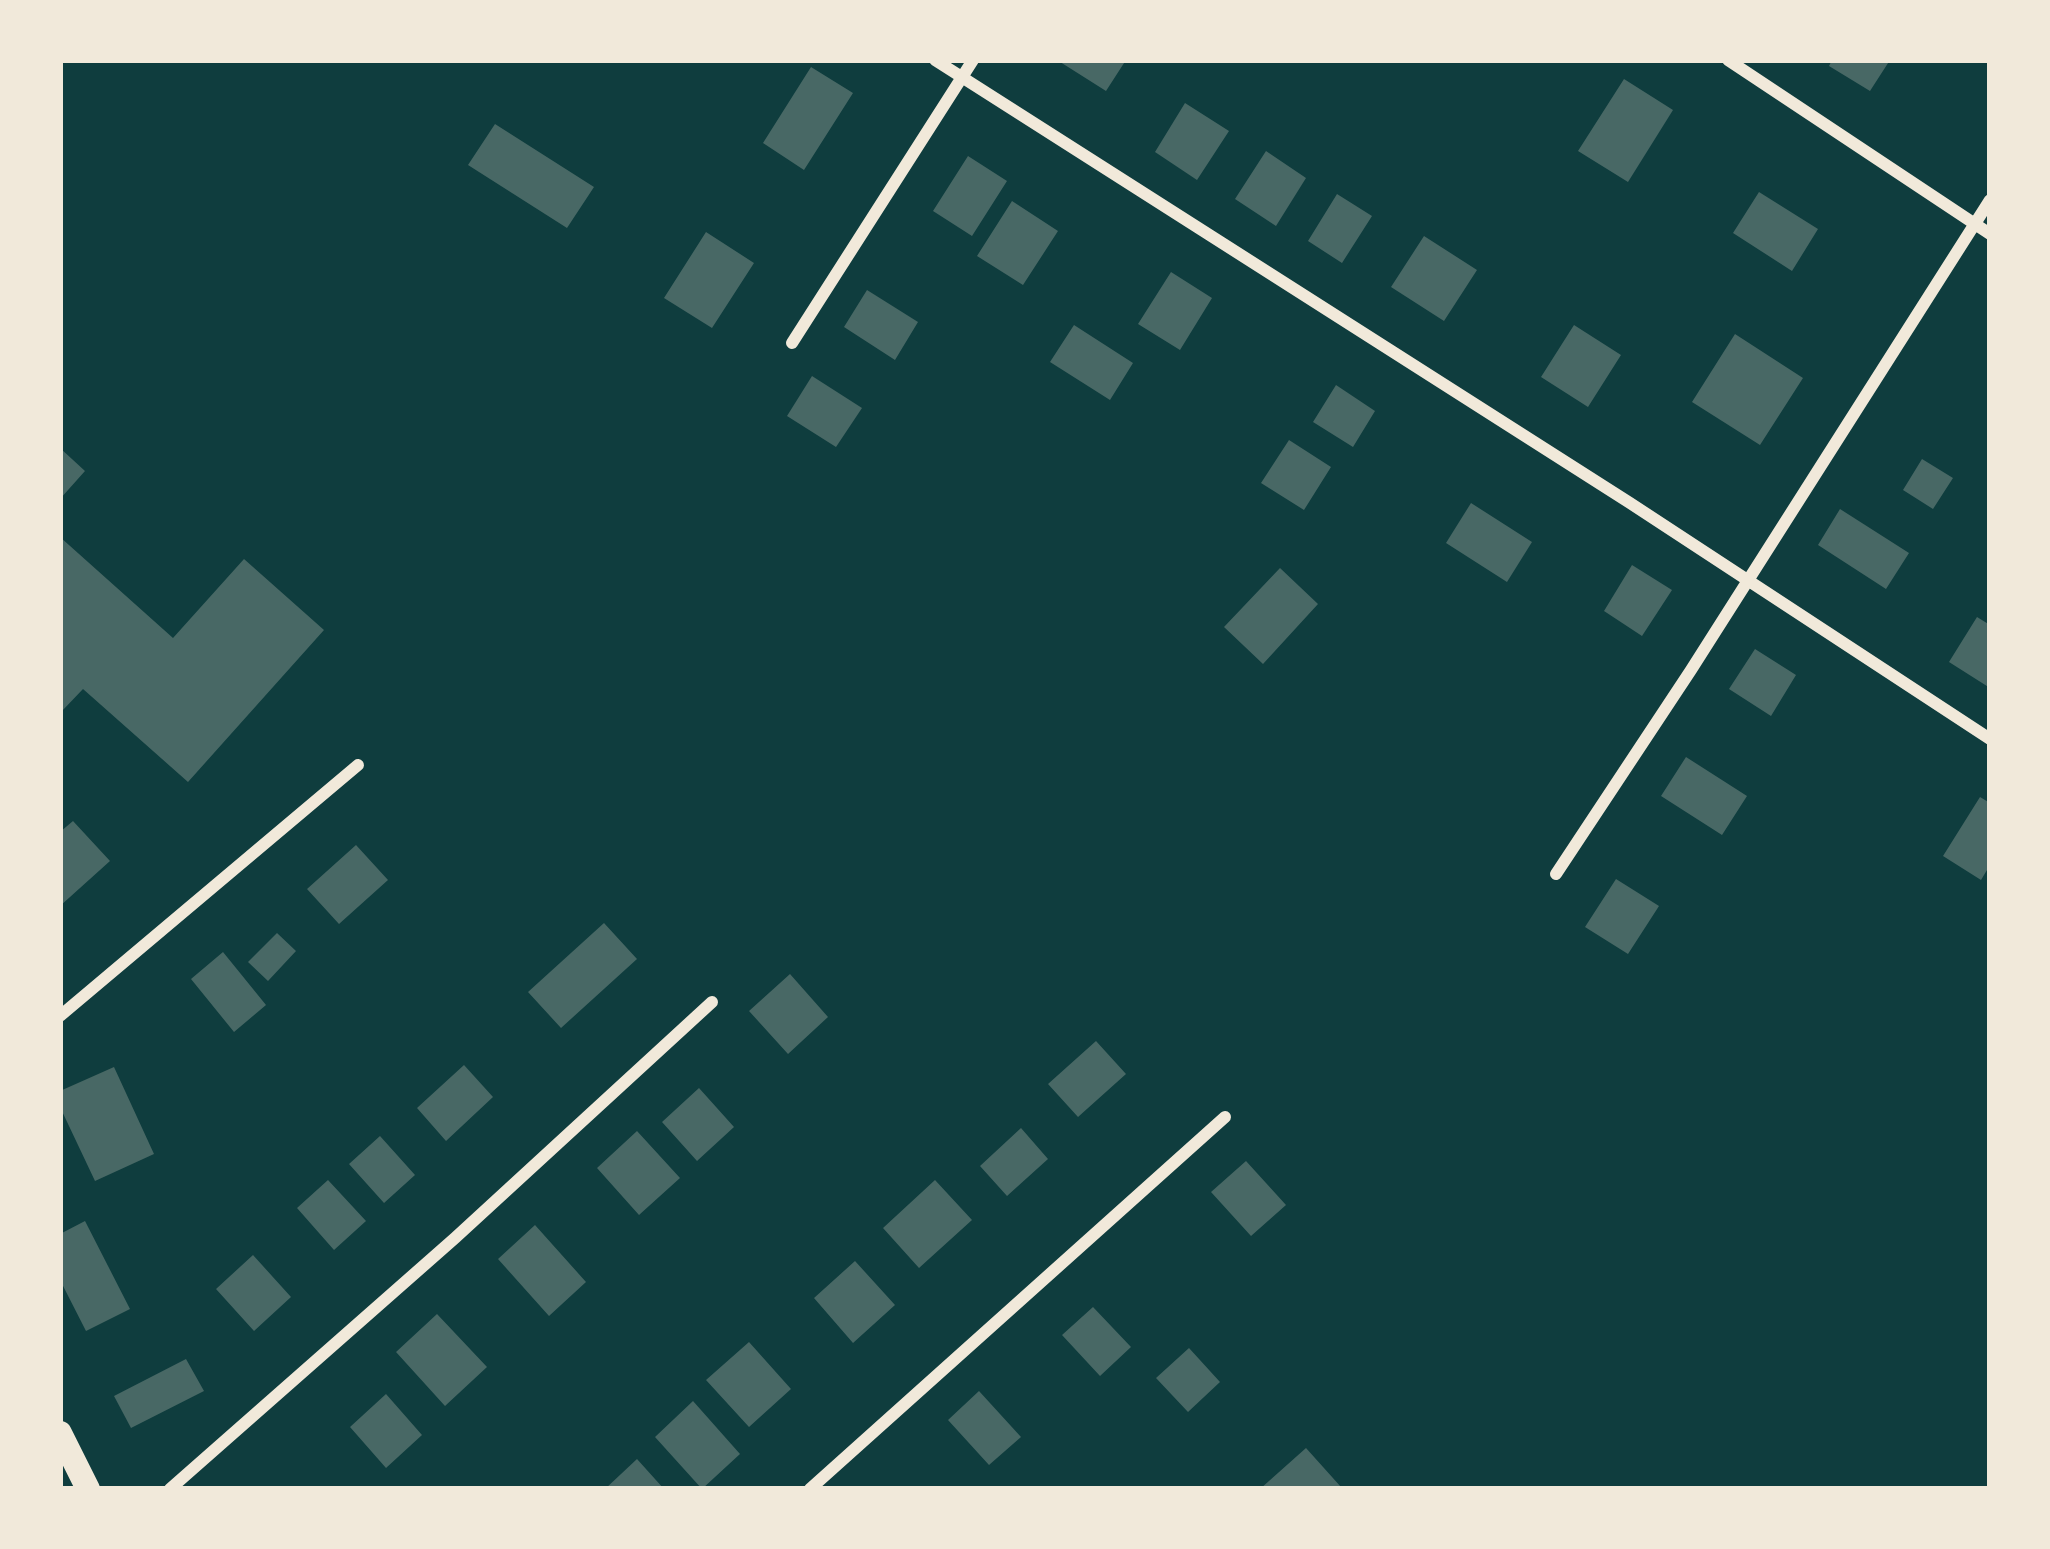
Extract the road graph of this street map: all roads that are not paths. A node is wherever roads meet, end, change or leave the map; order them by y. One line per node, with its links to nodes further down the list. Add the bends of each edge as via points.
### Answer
1 (935, 60): 4 (street)
2 (973, 60): 4 (street)
3 (1728, 60): 6 (street)
4 (962, 77): 8 (street); 9 (street)
5 (1990, 200): 6 (street)
6 (1974, 224): 7 (street); 9 (street)
7 (1990, 234)
8 (792, 343)
9 (1746, 578): 10 (street); 12 (street)
10 (1990, 739)
11 (358, 765): 14 (street)
12 (1556, 874)
13 (712, 1002): 18 (street)
14 (60, 1016)
15 (1225, 1117): 19 (street)
16 (60, 1433): 17 (main road)
17 (88, 1489)
18 (170, 1489)
19 (810, 1489)

